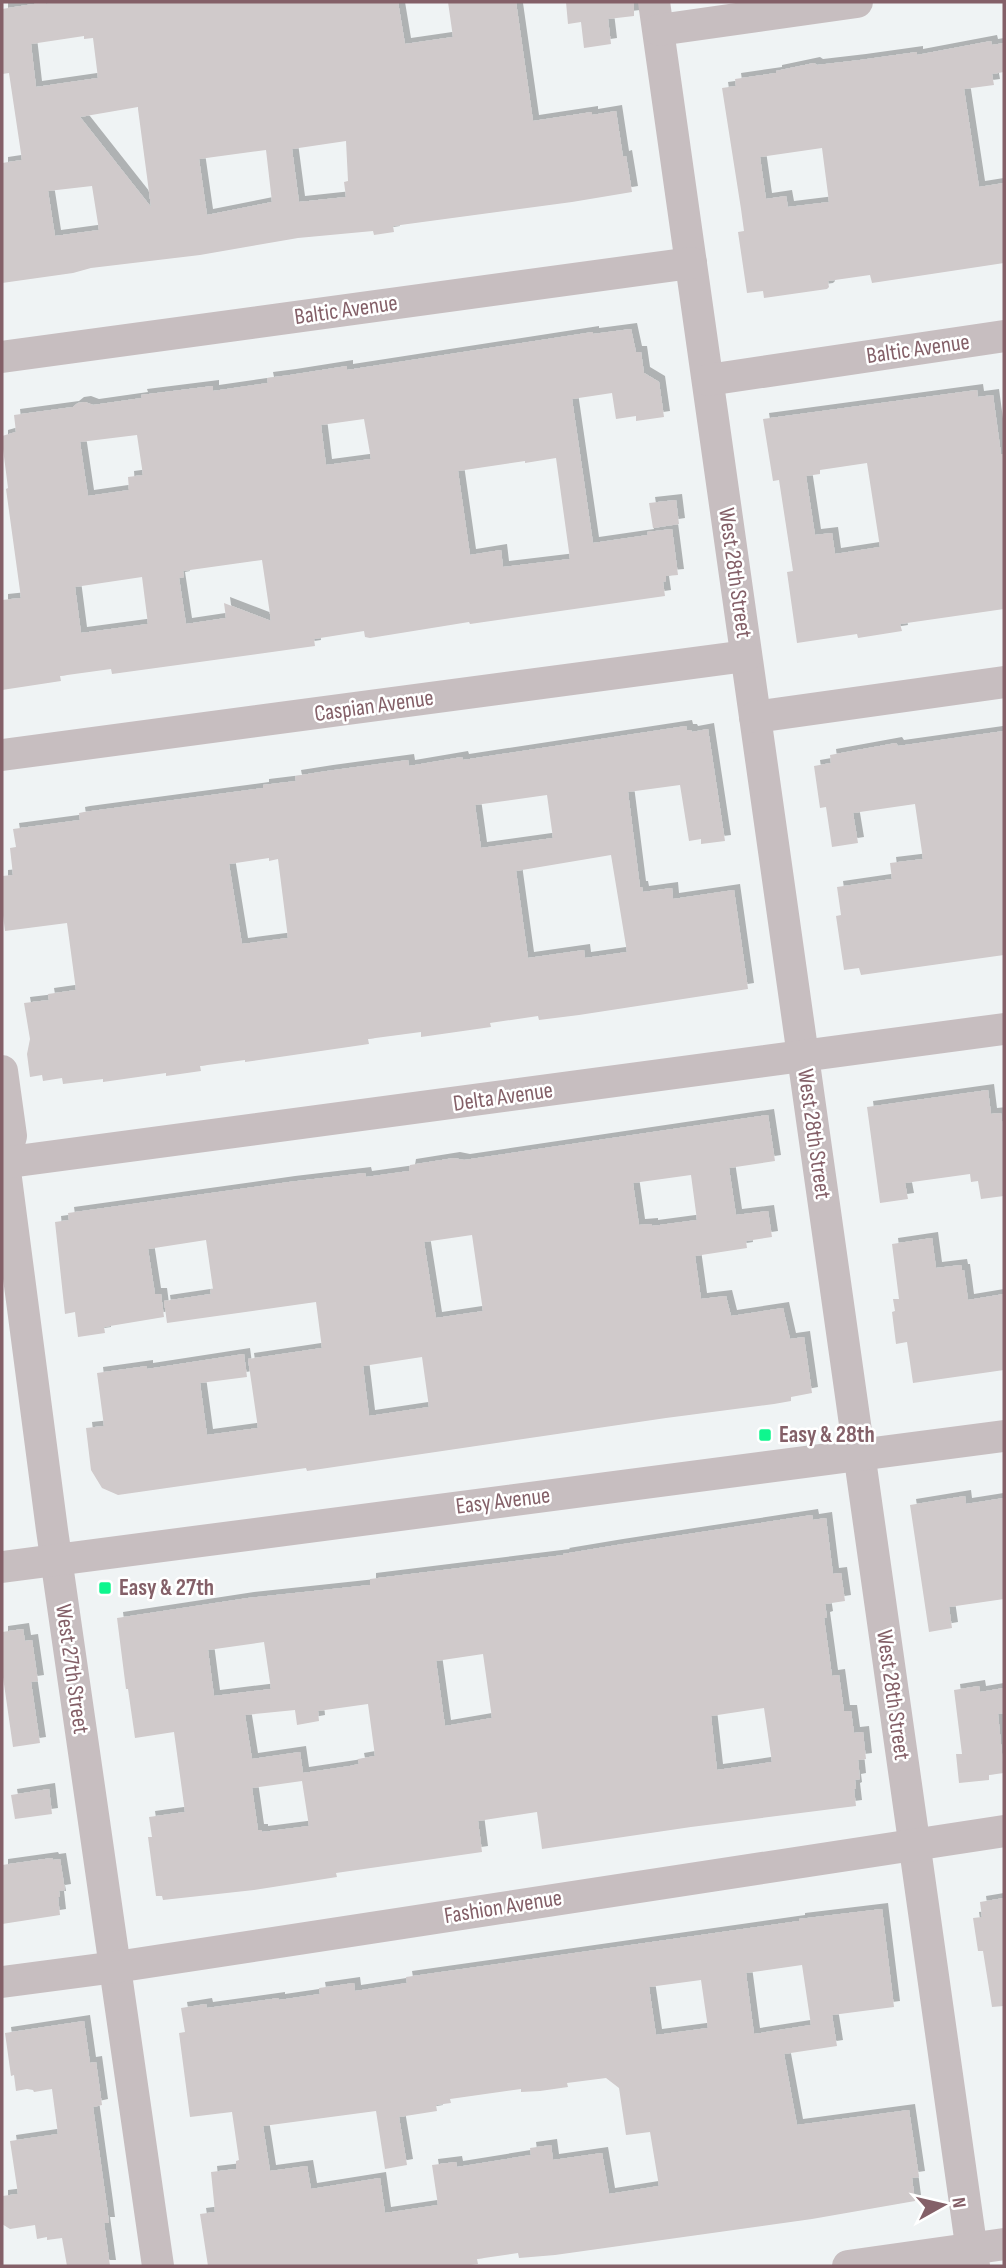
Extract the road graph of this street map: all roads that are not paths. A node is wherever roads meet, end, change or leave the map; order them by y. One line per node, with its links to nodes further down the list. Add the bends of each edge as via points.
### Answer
1 (857, 2): 2 (street)
2 (657, 16): 3 (street, West 28th Street)
3 (691, 262): 5 (street, Baltic Avenue); 6 (street, West 28th Street)
4 (1004, 336): 6 (street, Baltic Avenue)
5 (2, 357)
6 (708, 380): 7 (street, West 28th Street)
7 (747, 656): 9 (street, West 28th Street); 10 (street, Caspian Avenue)
8 (1004, 682): 9 (street)
9 (755, 717): 12 (street, West 28th Street)
10 (2, 755)
11 (1004, 1029): 12 (street, Delta Avenue)
12 (803, 1057): 14 (street, Delta Avenue); 16 (street, West 28th Street)
13 (2, 1071): 14 (street, West 27th Street, via 11,1136)
14 (3, 1163): 17 (street, West 27th Street)
15 (1004, 1436): 16 (street, Easy Avenue)
16 (859, 1455): 17 (street, Easy Avenue); 20 (street, West 28th Street)
17 (56, 1559): 18 (street, Easy Avenue); 21 (street, West 27th Street)
18 (2, 1567)
19 (1004, 1831): 20 (street, Fashion Avenue)
20 (914, 1844): 21 (street, Fashion Avenue); 24 (street, West 28th Street)
21 (116, 1967): 22 (street, Fashion Avenue); 25 (street, West 27th Street)
22 (2, 1982)
23 (1004, 2244): 24 (street)
24 (972, 2257): 26 (street)
25 (159, 2266)
26 (848, 2266)

